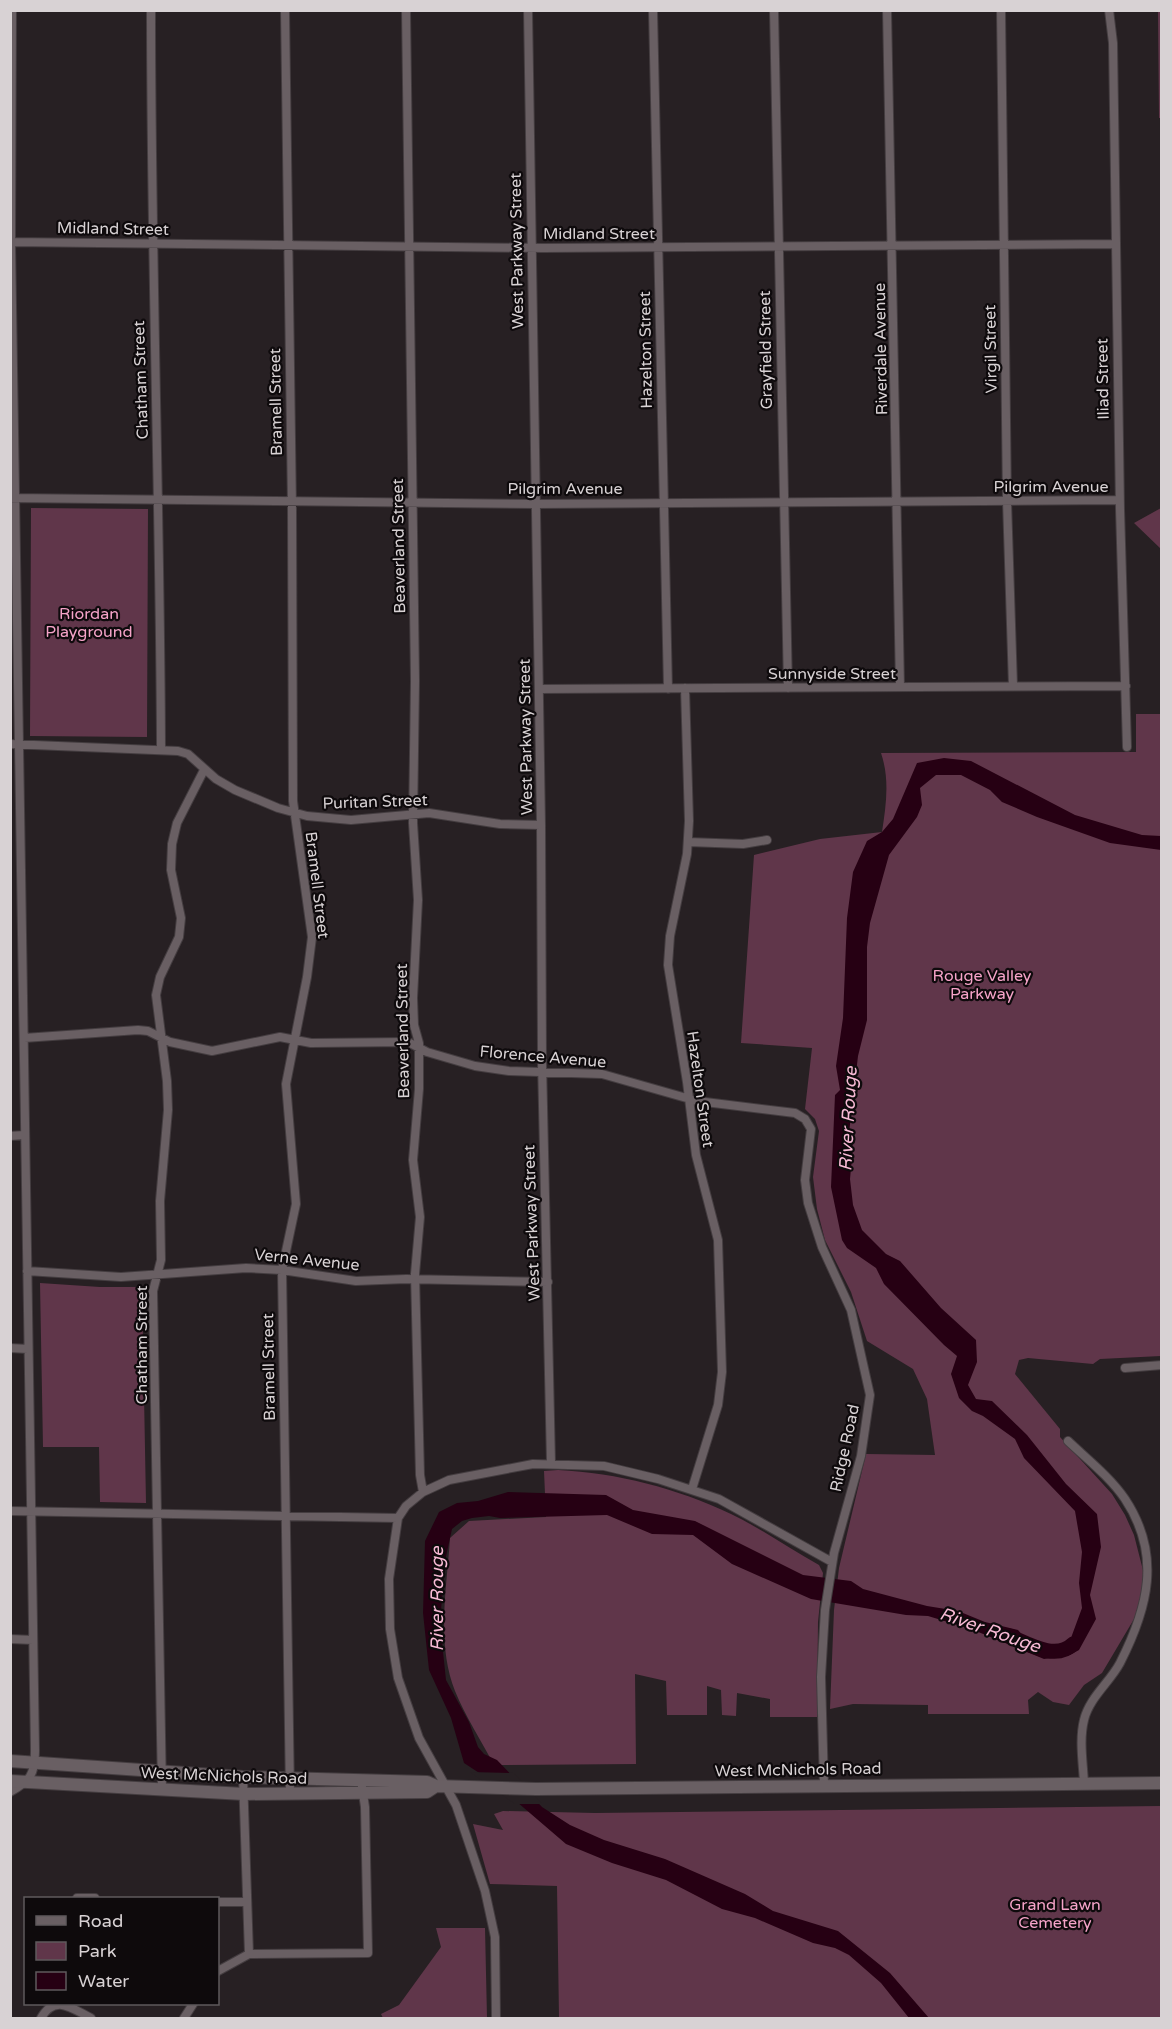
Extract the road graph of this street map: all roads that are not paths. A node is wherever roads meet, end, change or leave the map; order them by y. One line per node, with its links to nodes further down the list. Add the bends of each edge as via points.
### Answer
1 (12, 10): 11 (street)
2 (151, 10): 12 (street, Chatham Street)
3 (285, 10): 14 (street, Bramell Street)
4 (406, 10): 17 (street, Beaverland Street)
5 (528, 10): 19 (street, West Parkway Street)
6 (653, 10): 20 (street, Hazelton Street)
7 (774, 10): 18 (street, Grayfield Street)
8 (887, 10): 15 (street, Riverdale Avenue)
9 (1001, 10): 16 (street, Virgil Street)
10 (1109, 10): 13 (street, Iliad Street, via 1113,43)
11 (11, 242): 12 (street, Midland Street); 21 (street)
12 (151, 244): 14 (street, Midland Street); 22 (street, Chatham Street)
13 (1115, 244): 16 (street, Midland Street); 23 (street, Iliad Street)
14 (288, 245): 17 (street, Midland Street); 24 (street, Bramell Street)
15 (894, 246): 16 (street, Midland Street); 18 (street, Midland Street); 27 (street, Riverdale Avenue)
16 (1004, 246): 25 (street, Virgil Street)
17 (409, 247): 19 (street, Midland Street); 28 (street, Beaverland Street)
18 (778, 247): 20 (street, Midland Street); 26 (street, Grayfield Street)
19 (531, 248): 20 (street, Midland Street); 30 (street, West Parkway Street)
20 (657, 248): 29 (street, Hazelton Street)
21 (13, 498): 22 (street, Pilgrim Avenue); 38 (street)
22 (159, 500): 24 (street, Pilgrim Avenue); 40 (street, Chatham Street)
23 (1119, 500): 25 (street, Pilgrim Avenue); 32 (street, Iliad Street)
24 (292, 501): 28 (street, Pilgrim Avenue); 42 (street, Bramell Street)
25 (1007, 501): 27 (street, Pilgrim Avenue); 31 (street, Virgil Street)
26 (783, 502): 27 (street, Pilgrim Avenue); 29 (street, Pilgrim Avenue); 35 (street, Grayfield Street)
27 (897, 502): 33 (street, Riverdale Avenue)
28 (413, 503): 30 (street, Pilgrim Avenue); 43 (street, Beaverland Street)
29 (664, 503): 30 (street, Pilgrim Avenue); 37 (street, Hazelton Street)
30 (535, 504): 36 (street, West Parkway Street)
31 (1013, 686): 32 (street, Sunnyside Street); 33 (street, Sunnyside Street)
32 (1126, 686): 39 (street, Iliad Street)
33 (900, 687): 35 (street, Sunnyside Street)
34 (685, 688): 35 (street, Sunnyside Street); 37 (street, Sunnyside Street); 46 (street, Hazelton Street)
35 (788, 688)
36 (539, 689): 37 (street, Sunnyside Street); 44 (street, West Parkway Street)
37 (668, 689)
38 (14, 745): 40 (street, Puritan Street); 48 (street)
39 (1127, 747)
40 (161, 748): 41 (street, Puritan Street, via 188,754)
41 (204, 770): 42 (street, Puritan Street, via 235,790); 49 (street, Chatham Street, via 177,823 172,844 171,870 181,918 178,937 156,995)
42 (294, 813): 43 (street, Puritan Street, via 339,820); 51 (street, Bramell Street, via 312,937 308,977)
43 (414, 813): 44 (street, Puritan Street); 52 (street, Beaverland Street, via 418,900 413,998)
44 (541, 825): 53 (street, West Parkway Street)
45 (767, 840): 46 (street, via 743,844)
46 (688, 842): 54 (street, Hazelton Street, via 668,965)
47 (10, 878): 48 (street)
48 (21, 878): 50 (street)
49 (160, 1037): 50 (street, Florence Avenue, via 148,1031 126,1030); 51 (street, Florence Avenue, via 196,1050 212,1051 280,1037); 60 (street, Chatham Street, via 168,1110 160,1201 161,1260)
50 (24, 1038): 56 (street)
51 (293, 1040): 52 (street, Florence Avenue, via 408,1042); 58 (street, Bramell Street, via 286,1084 296,1204)
52 (418, 1047): 53 (street, Florence Avenue, via 475,1066); 61 (street, Beaverland Street, via 413,1160 421,1228)
53 (542, 1072): 54 (street, Florence Avenue, via 602,1074); 62 (street, West Parkway Street)
54 (689, 1100): 55 (street, Florence Avenue, via 795,1113); 69 (street, Hazelton Street, via 696,1155 718,1240 722,1372 718,1405)
55 (809, 1126): 76 (street, Ridge Road, via 805,1180 808,1203 822,1247 851,1310 870,1395 861,1456)
56 (24, 1135): 57 (street); 59 (street)
57 (10, 1136)
58 (282, 1270): 60 (street, Verne Avenue, via 246,1268); 61 (street, Verne Avenue, via 356,1281); 74 (street, Bramell Street)
59 (27, 1271): 60 (street, Verne Avenue); 64 (street)
60 (156, 1274): 73 (street, Chatham Street, via 153,1291)
61 (416, 1279): 62 (street, Verne Avenue); 70 (street, Beaverland Street)
62 (548, 1282): 68 (street, West Parkway Street)
63 (10, 1348): 64 (street)
64 (28, 1349): 72 (street)
65 (1161, 1365): 66 (street)
66 (1125, 1368)
67 (1068, 1441): 88 (street, via 1124,1498 1138,1525 1149,1579 1127,1649 1084,1717)
68 (550, 1463): 69 (street, via 629,1470); 70 (street, via 449,1480)
69 (692, 1489): 76 (street, via 719,1499)
70 (423, 1492): 75 (street)
71 (10, 1511): 72 (street)
72 (32, 1512): 73 (street); 78 (street)
73 (158, 1514): 74 (street); 81 (street, Chatham Street)
74 (285, 1516): 75 (street); 83 (street, Bramell Street)
75 (398, 1518): 90 (street, via 389,1579 390,1629 398,1678 416,1730)
76 (831, 1565): 89 (street, Ridge Road, via 821,1677)
77 (10, 1639): 78 (street)
78 (33, 1640): 80 (street)
79 (10, 1761): 80 (main road, West McNichols Road)
80 (35, 1763): 81 (main road, West McNichols Road); 86 (street)
81 (162, 1772): 82 (main road, West McNichols Road); 91 (street, Chatham Street)
82 (243, 1777): 83 (main road, West McNichols Road); 94 (street)
83 (290, 1777): 84 (main road, West McNichols Road); 95 (street, Bramell Street)
84 (361, 1780): 90 (main road, West McNichols Road, via 427,1782); 93 (street)
85 (10, 1781): 86 (main road, West McNichols Road)
86 (28, 1782): 91 (main road, West McNichols Road); 92 (street)
87 (1161, 1783): 88 (main road, West McNichols Road)
88 (1084, 1784): 89 (main road, West McNichols Road)
89 (824, 1785): 90 (main road, West McNichols Road)
90 (446, 1787): 93 (main road, West McNichols Road, via 427,1792); 106 (street, via 456,1805 491,1912)
91 (162, 1791): 94 (main road, West McNichols Road)
92 (10, 1792)
93 (361, 1793): 95 (main road, West McNichols Road); 98 (street, via 365,1807 368,1953)
94 (243, 1794): 95 (main road, West McNichols Road); 97 (street)
95 (290, 1794)
96 (219, 1902): 97 (street)
97 (247, 1902): 98 (street)
98 (249, 1954): 99 (street)
99 (219, 1970)
100 (52, 2005): 103 (street)
101 (59, 2005): 104 (street)
102 (192, 2005): 105 (street)
103 (41, 2019)
104 (91, 2019)
105 (184, 2019)
106 (496, 2019)

